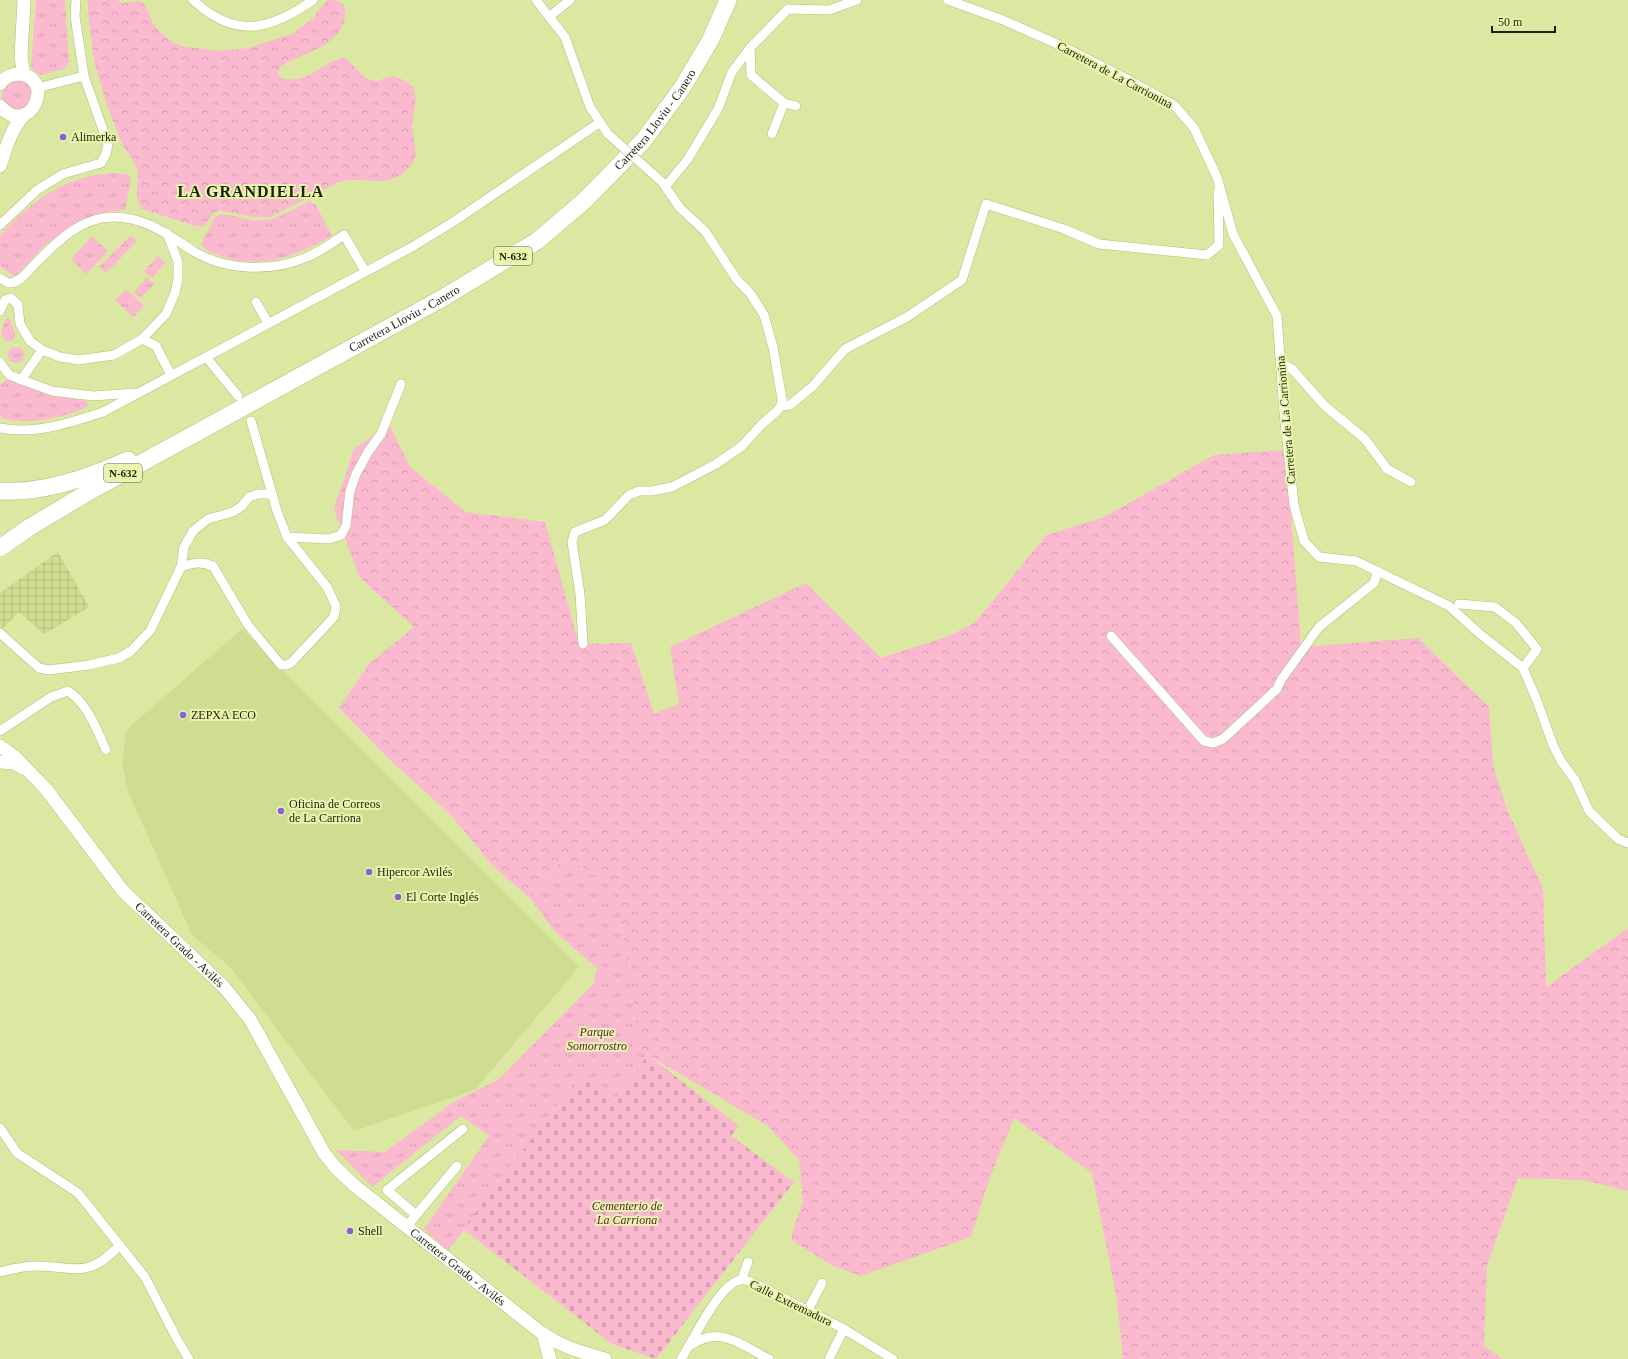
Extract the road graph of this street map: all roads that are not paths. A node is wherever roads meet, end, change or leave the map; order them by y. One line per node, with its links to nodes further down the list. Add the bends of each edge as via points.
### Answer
1 (24, 0): 13 (main road, via 22,42)
2 (76, 0): 12 (street, via 75,16)
3 (192, 0): 4 (street, via 207,13 234,26 259,26 289,16)
4 (313, 0)
5 (536, 0): 10 (street)
6 (570, 0): 10 (street)
7 (728, 0): 45 (highway, Carretera Lloviu - Canero / N-632, via 711,38 682,88 643,141 584,201 537,241 442,299)
8 (857, 0): 11 (street, via 829,10 788,9)
9 (948, 0): 23 (street, Carretera de La Carrionina, via 1003,20 1064,47 1174,105 1194,128)
10 (549, 17): 19 (street, via 565,37 590,107)
11 (750, 48): 15 (street, via 751,75); 24 (street, via 732,72 718,109 688,159)
12 (84, 76): 14 (street); 25 (street, via 108,144 101,163 63,174 37,190)
13 (7, 79): 14 (main road, via 34,82)
14 (37, 88): 18 (main road, via 37,101)
15 (784, 103): 16 (street); 20 (street)
16 (796, 106)
17 (2, 108): 18 (main road, via 17,116); 21 (main road, via 8,129)
18 (24, 115): 21 (main road, via 17,122)
19 (599, 123): 24 (street, bridge); 27 (street, via 453,222)
20 (772, 134)
21 (7, 146): 22 (main road)
22 (0, 166)
23 (1217, 176): 38 (street, Carretera de La Carrionina, via 1233,234 1277,316); 44 (street, via 1219,245 1207,255 1099,244 1064,229 986,204 962,280 907,317 846,349 812,386 790,405)
24 (664, 184): 44 (street, via 680,208 706,231 737,280 750,293 764,315 779,376)
25 (0, 225)
26 (167, 233): 27 (street, via 219,262 247,267 280,265 307,258 344,235); 29 (street, via 128,218 94,220 69,233 19,281); 34 (street, via 178,262 175,293 166,314)
27 (365, 271): 33 (street)
28 (0, 278): 29 (street)
29 (13, 283): 30 (street)
30 (11, 298): 32 (street, via 5,300); 35 (street, via 18,305 20,324 30,341)
31 (256, 302): 33 (street)
32 (0, 311)
33 (268, 323): 36 (street)
34 (142, 340): 35 (street, via 114,355 78,360); 39 (street, via 156,346)
35 (42, 350): 40 (street)
36 (206, 357): 39 (street); 43 (street)
37 (0, 362): 40 (street, via 9,375)
38 (1280, 364): 48 (street, via 1292,369 1325,406 1365,439 1387,469); 56 (street, Carretera de La Carrionina, via 1294,505 1304,541 1319,557 1356,561)
39 (171, 375): 42 (street)
40 (21, 380): 42 (street, via 52,391 93,396)
41 (401, 384): 52 (street, via 381,434 356,474 350,492 346,526 341,535 329,538)
42 (139, 393): 47 (street, via 103,412 53,427 16,431)
43 (238, 396)
44 (781, 406): 60 (street, via 742,446 716,464 672,486 629,495 605,520 575,532 572,542 580,594)
45 (216, 421): 49 (highway, via 120,463 76,479 27,490); 51 (highway, Carretera Lloviu - Canero / N-632)
46 (251, 421): 50 (street)
47 (0, 428)
48 (1411, 482)
49 (0, 491)
50 (272, 494): 52 (street); 55 (street, via 249,497 233,512 208,519 193,531 184,547)
51 (30, 527): 53 (highway, Carretera Lloviu - Canero / N-632); 54 (highway)
52 (287, 537): 55 (street, via 327,587 336,606 334,617 286,666 281,664 248,625 213,566 204,562)
53 (0, 548)
54 (0, 555)
55 (181, 567): 58 (street, via 150,631 131,651 118,658 48,670 39,668)
56 (1378, 571): 59 (street, via 1374,583 1319,627 1277,689 1223,739 1213,743 1204,741); 61 (street, Carretera de La Carrionina, via 1449,606)
57 (1459, 604): 61 (street, via 1495,607 1516,623 1537,649)
58 (0, 633)
59 (1111, 636)
60 (583, 644)
61 (1523, 668): 67 (street, Carretera de La Carrionina, via 1553,745 1575,780 1589,810 1618,839)
62 (0, 731): 64 (street, via 51,697 68,691 83,706)
63 (0, 746): 66 (main road, Carretera Grado - Avilés)
64 (106, 750)
65 (0, 762): 66 (main road, via 14,763)
66 (30, 771): 72 (main road, Carretera Grado - Avilés, via 55,799 123,891 224,987 250,1019 311,1132 336,1168)
67 (1628, 843)
68 (0, 1128): 73 (street, via 17,1153 78,1193)
69 (463, 1129): 71 (street, via 386,1190)
70 (457, 1166): 71 (street)
71 (416, 1215): 72 (street)
72 (407, 1226): 80 (main road, Carretera Grado - Avilés)
73 (120, 1245): 75 (street, via 106,1260 85,1269 31,1266); 83 (street, via 145,1277)
74 (748, 1262): 76 (street)
75 (0, 1272)
76 (742, 1279): 78 (street, Calle Extremadura); 82 (street, Calle Extremadura, via 722,1293)
77 (822, 1283): 78 (street)
78 (808, 1310): 79 (street, Calle Extremadura)
79 (844, 1329): 89 (street); 90 (street, Calle Extremadura)
80 (543, 1334): 81 (main road, Carretera Grado - Avilés); 84 (main road)
81 (560, 1345): 85 (main road); 86 (main road, Carretera Grado - Avilés)
82 (690, 1346): 87 (street, Calle Extremadura); 88 (street, via 700,1339 724,1336)
83 (189, 1359)
84 (550, 1359)
85 (561, 1359)
86 (606, 1359)
87 (681, 1359)
88 (769, 1359)
89 (829, 1359)
90 (893, 1359)

